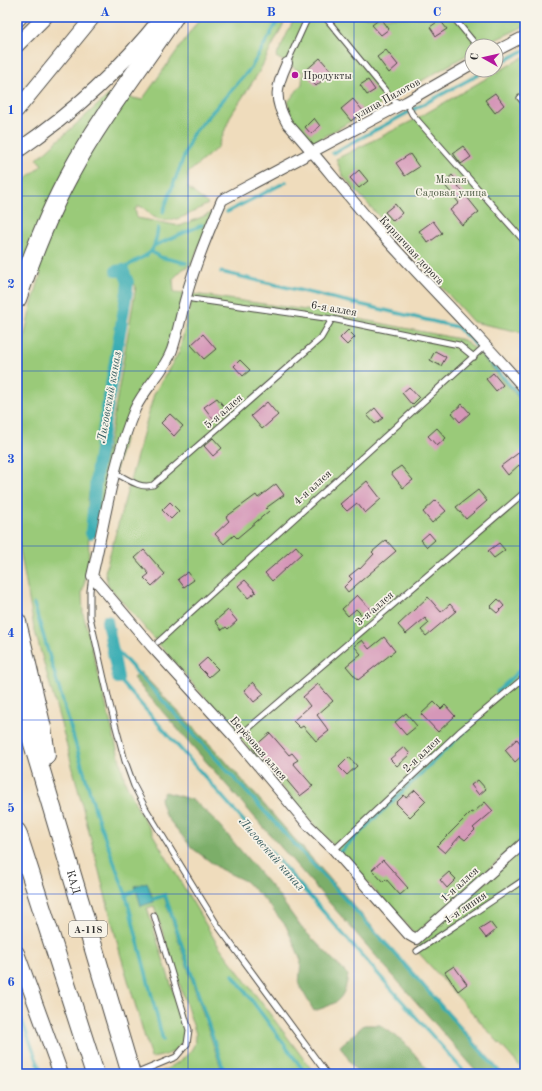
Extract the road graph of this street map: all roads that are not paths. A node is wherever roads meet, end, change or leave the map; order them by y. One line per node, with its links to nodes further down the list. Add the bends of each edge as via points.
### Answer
1 (20, 17): 9 (main road)
2 (45, 17): 12 (main road)
3 (93, 17): 19 (main road)
4 (162, 17): 20 (main road, via 107,77 36,138)
5 (174, 17): 24 (highway, via 70,173 45,224)
6 (308, 17): 14 (lane)
7 (325, 17): 18 (lane, via 393,100)
8 (456, 18): 11 (lane)
9 (17, 20)
10 (525, 36): 13 (street)
11 (471, 38)
12 (17, 45)
13 (504, 47)
14 (287, 63): 21 (street, Кирпичная дорога, via 277,92 278,108 287,123)
15 (464, 69): 18 (street, улица Пилотов)
16 (520, 98): 17 (lane)
17 (525, 104)
18 (407, 107): 21 (street, улица Пилотов); 22 (lane)
19 (17, 110)
20 (17, 150)
21 (313, 152): 23 (street, улица Пилотов, via 222,200 198,258); 26 (street, Кирпичная дорога, via 371,222)
22 (525, 242)
23 (189, 298): 25 (lane, 6-я аллея); 29 (street, улица Пилотов, via 166,364 136,407)
24 (17, 299)
25 (332, 319): 27 (lane, 6-я аллея, via 459,345); 29 (lane, 5-я аллея, via 321,338 153,485 139,486)
26 (486, 344): 27 (lane, 4-я аллея); 28 (street, Кирпичная дорога)
27 (474, 357): 33 (lane, 4-я аллея)
28 (525, 389)
29 (115, 473): 31 (street, улица Пилотов)
30 (525, 492): 36 (lane, 3-я аллея)
31 (92, 576): 33 (street, Берёзовая аллея); 46 (lane, via 90,617 110,705 134,786 218,926)
32 (17, 622): 37 (highway, via 42,728)
33 (155, 644): 36 (street, Берёзовая аллея)
34 (525, 677): 40 (lane, 2-я аллея, via 459,732)
35 (17, 690): 37 (highway, КАД / А-118)
36 (236, 739): 40 (street, Берёзовая аллея, via 308,825)
37 (56, 821): 49 (highway, КАД / А-118)
38 (17, 832): 48 (highway)
39 (525, 842): 43 (street, 1-я аллея, via 416,939)
40 (334, 850): 43 (street, Берёзовая аллея)
41 (525, 879): 44 (lane, 1-я линия)
42 (154, 915): 50 (lane, via 189,1030 187,1044 176,1057)
43 (409, 935)
44 (417, 951)
45 (17, 953): 47 (main road)
46 (326, 1073)
47 (61, 1074)
48 (95, 1074)
49 (131, 1074)
50 (135, 1074)

